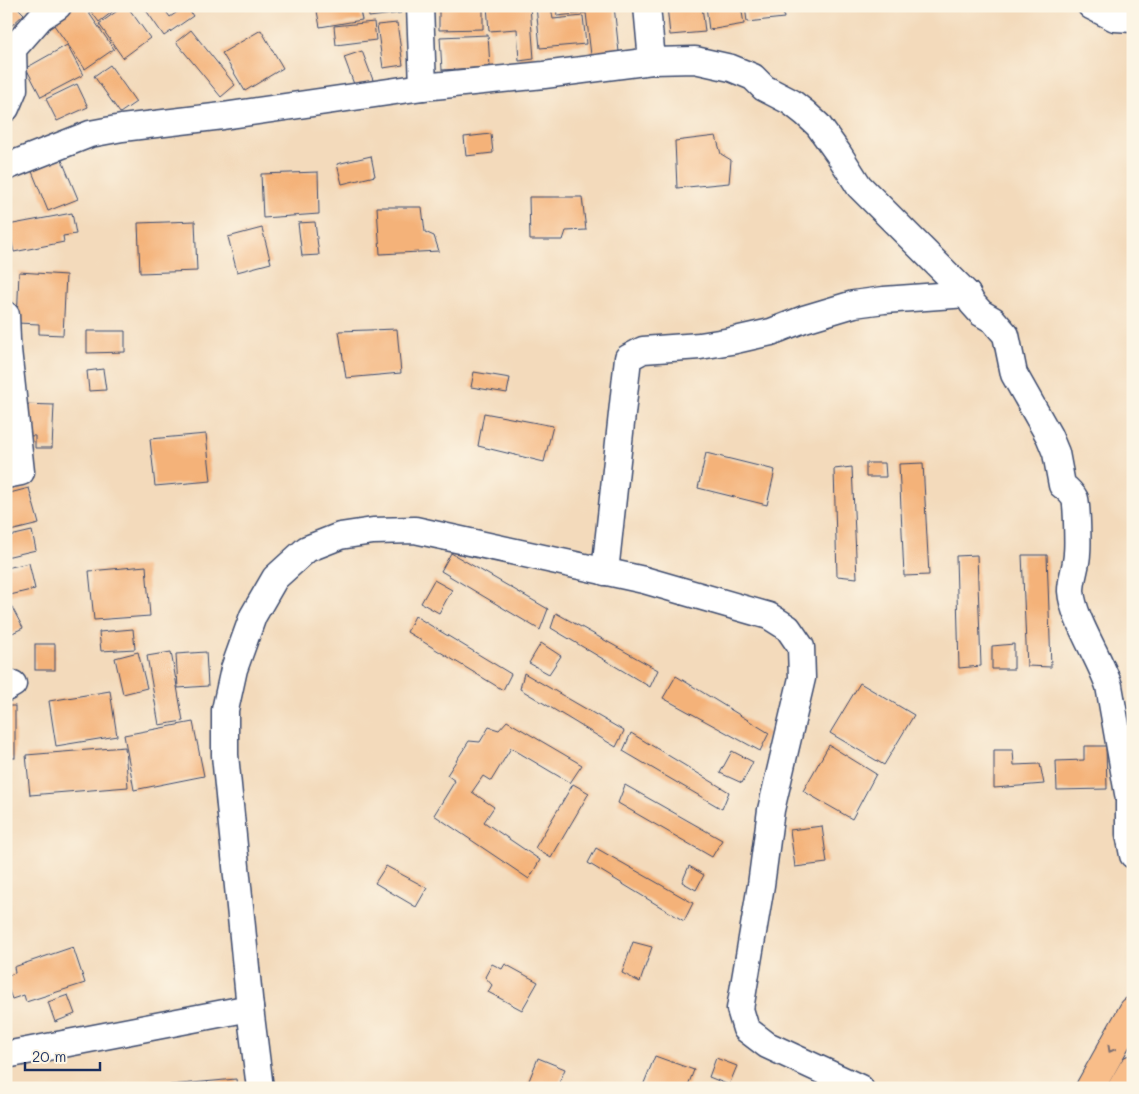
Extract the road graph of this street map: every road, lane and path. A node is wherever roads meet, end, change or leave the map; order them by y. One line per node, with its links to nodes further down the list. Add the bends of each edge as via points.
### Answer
1 (58, 6): 8 (street, via 41,17 12,49 14,89)
2 (420, 6): 7 (street)
3 (647, 6): 6 (street)
4 (1091, 6): 5 (street, via 1115,18)
5 (1133, 20)
6 (652, 61): 7 (street); 10 (street, via 695,60 730,68 791,102 818,125 859,186)
7 (424, 86): 9 (street, via 90,134)
8 (6, 108)
9 (6, 167)
10 (967, 294): 13 (street, via 854,304 771,332 700,346 643,350 628,358); 14 (street, via 981,313 993,320 1006,335 1014,374 1049,436 1062,485 1076,504 1078,554 1072,597 1109,686 1129,799)
11 (7, 332): 12 (street, via 21,472)
12 (6, 475)
13 (605, 572): 15 (street, via 415,530 340,536 307,549 275,578 253,616 234,669 225,710 225,755); 20 (street, via 769,616 788,628 801,647 802,678 771,810 740,1009 746,1029 767,1045)
14 (1133, 855)
15 (250, 1008): 17 (street); 19 (street)
16 (1133, 1011): 21 (main road, one-way to 21)
17 (6, 1055)
18 (1133, 1069): 22 (main road)
19 (260, 1088)
20 (860, 1088)
21 (1090, 1088)
22 (1122, 1088)

